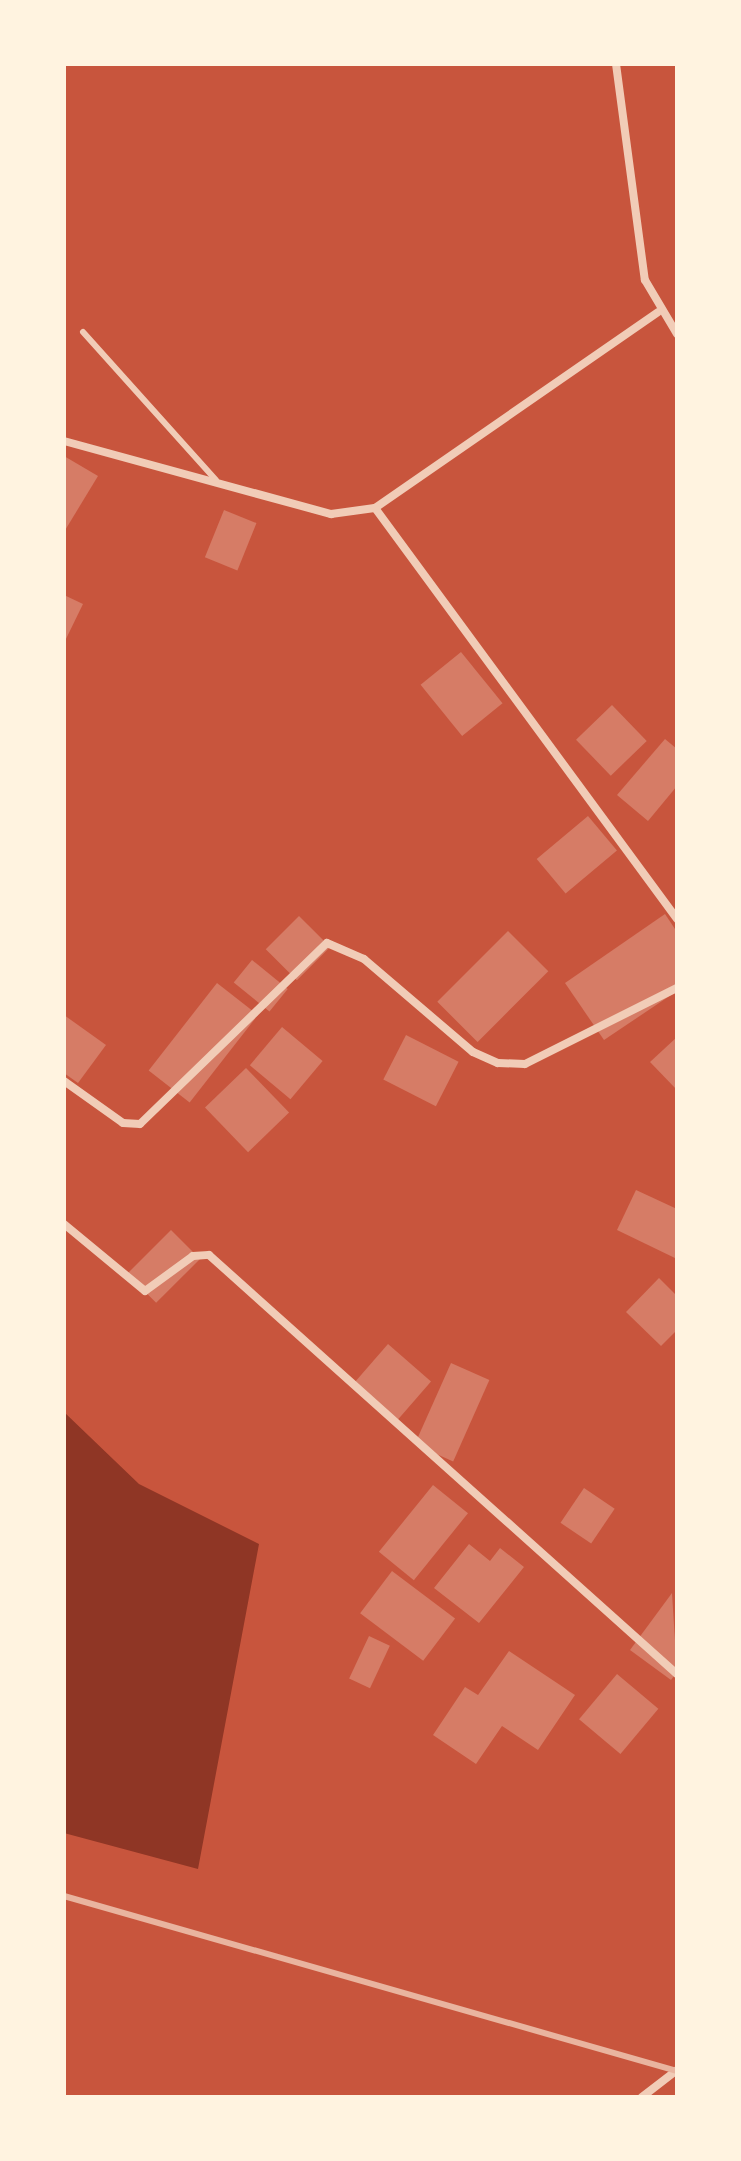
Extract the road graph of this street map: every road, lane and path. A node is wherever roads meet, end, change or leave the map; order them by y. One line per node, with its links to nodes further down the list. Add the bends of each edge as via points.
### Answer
1 (616, 64): 2 (street, via 645,280)
2 (658, 312): 4 (street); 7 (street)
3 (83, 332): 6 (lane)
4 (677, 334)
5 (64, 441): 6 (street)
6 (216, 480): 7 (street, via 331,514)
7 (375, 508): 8 (street)
8 (677, 919)
9 (677, 988): 10 (street, via 525,1064 498,1063 473,1052 364,959 327,943 140,1124 123,1123)
10 (64, 1081)
11 (64, 1224): 12 (street, via 145,1291 193,1256 209,1255)
12 (677, 1674)
13 (677, 2070): 14 (street)
14 (642, 2097)

